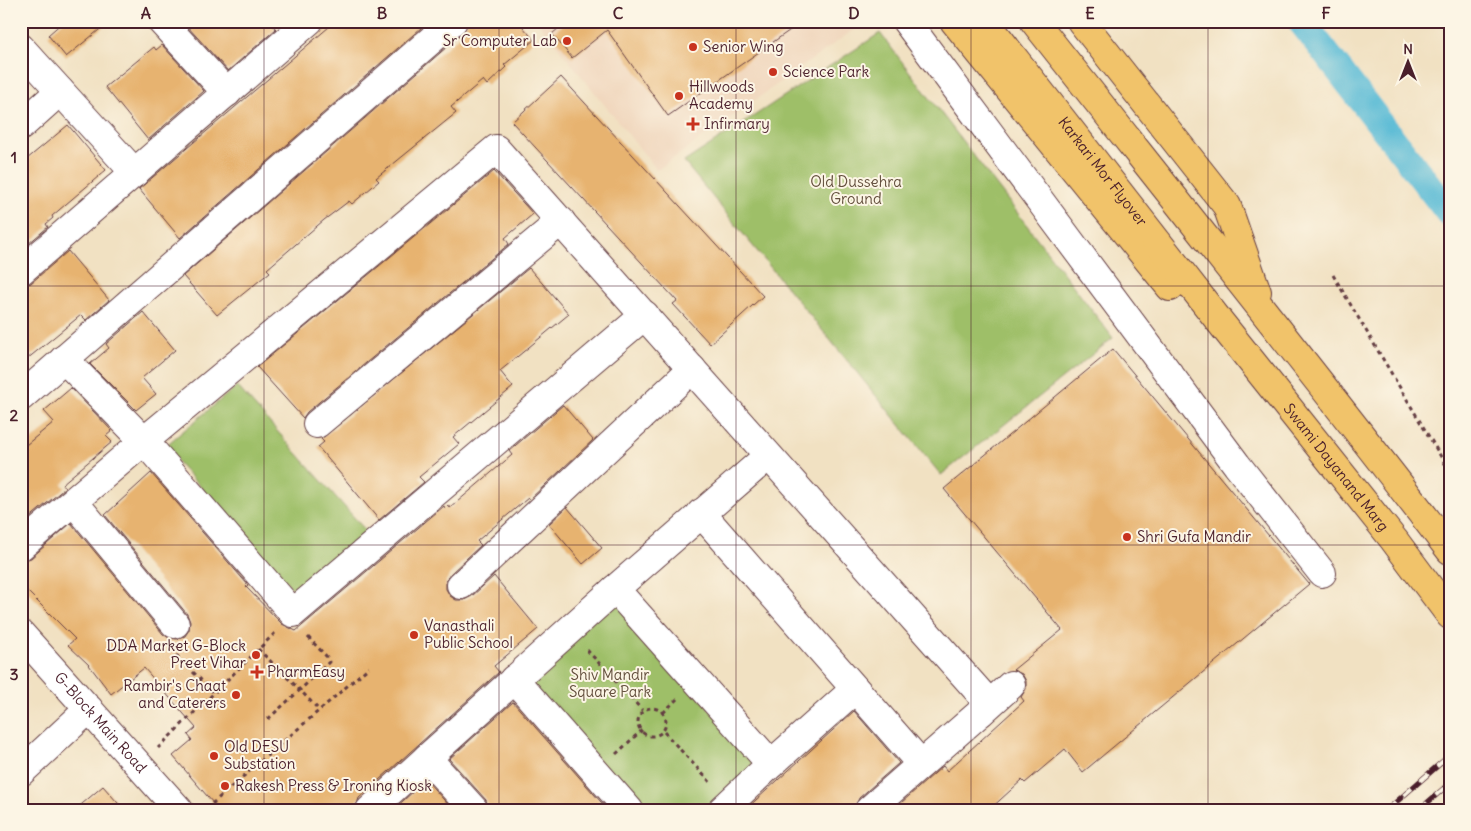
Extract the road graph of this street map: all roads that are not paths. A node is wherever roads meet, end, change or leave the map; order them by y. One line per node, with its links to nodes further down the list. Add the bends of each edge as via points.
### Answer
1 (161, 21): 11 (street)
2 (310, 21): 11 (street)
3 (453, 21): 19 (street)
4 (906, 21): 29 (street, via 1237,465)
5 (954, 21): 18 (main road, via 1174,292)
6 (985, 21): 18 (main road, Karkari Mor Flyover)
7 (1034, 21): 16 (main road)
8 (1082, 21): 16 (main road, via 1227,206)
9 (21, 48): 10 (street)
10 (60, 91): 12 (street); 13 (street)
11 (227, 93): 13 (street)
12 (21, 126)
13 (135, 174): 15 (street)
14 (561, 221): 17 (street); 22 (street); 23 (street, via 496,149)
15 (21, 271)
16 (1262, 307): 28 (main road)
17 (645, 315): 20 (street); 23 (street, via 293,613)
18 (1220, 322): 32 (main road, Swami Dayanand Marg)
19 (64, 359): 21 (street); 23 (street)
20 (692, 369): 24 (street); 30 (street)
21 (21, 397)
22 (317, 424)
23 (144, 441): 25 (street)
24 (768, 456): 26 (street); 39 (street, via 980,693 984,702)
25 (74, 502): 27 (street); 33 (street)
26 (701, 513): 31 (street); 37 (street)
27 (21, 546)
28 (1450, 550)
29 (1322, 573)
30 (462, 584)
31 (615, 588): 35 (street); 41 (street)
32 (1450, 615)
33 (175, 624)
34 (21, 634): 38 (street, G-Block Main Road)
35 (514, 679): 40 (street); 48 (street)
36 (1011, 685): 39 (street)
37 (855, 689): 41 (street); 42 (street)
38 (89, 710): 43 (street); 45 (street, G-Block Main Road)
39 (981, 712): 42 (street)
40 (427, 758): 46 (street); 47 (street)
41 (770, 764): 44 (street)
42 (921, 764): 49 (street)
43 (21, 772)
44 (720, 800)
45 (179, 810)
46 (370, 810)
47 (474, 810)
48 (629, 810)
49 (869, 810)

